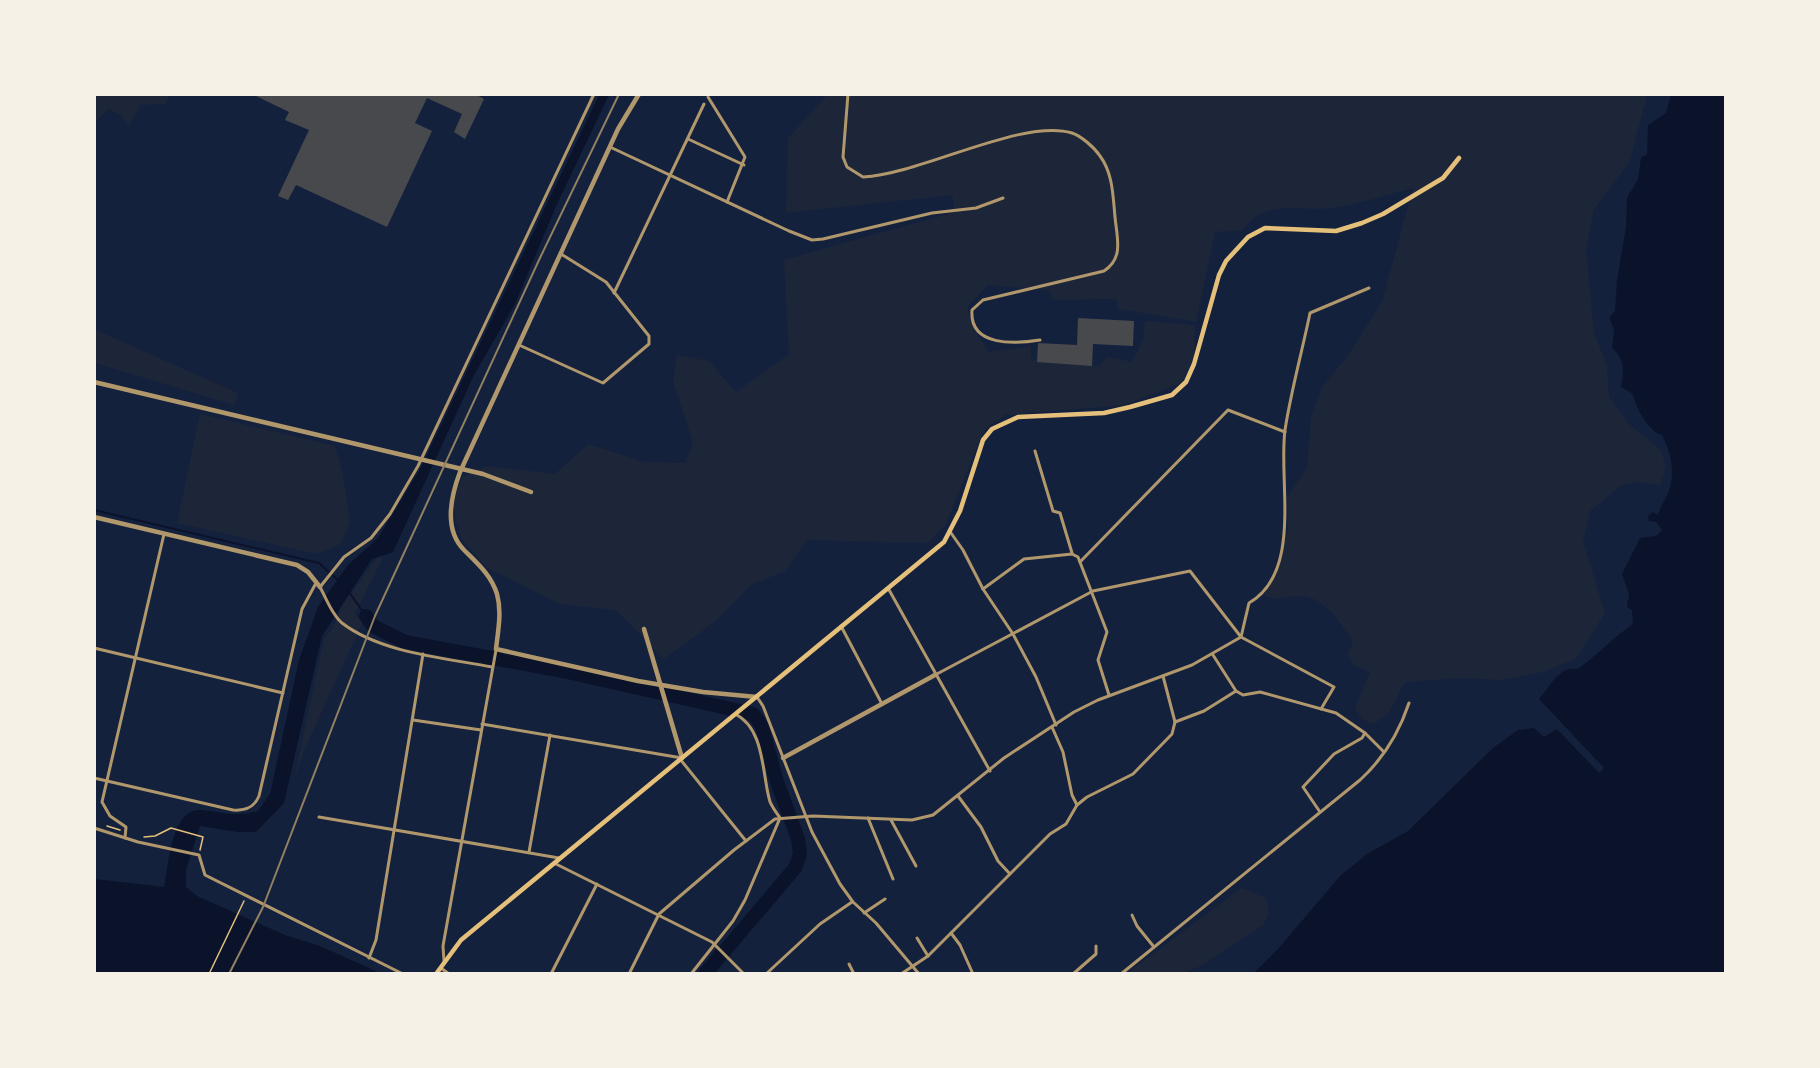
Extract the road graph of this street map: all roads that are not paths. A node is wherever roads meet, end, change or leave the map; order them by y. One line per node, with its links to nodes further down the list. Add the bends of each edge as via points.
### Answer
1 (594, 94): 27 (street, via 418,466 371,538 344,557)
2 (639, 94): 7 (street)
3 (848, 94): 16 (street, via 843,157 847,167 863,177 911,169 1030,133 1072,134 1100,155 1110,178 1118,242 1117,257 1110,266 1104,271 983,300 972,310 974,324 986,337 1020,343)
4 (708, 97): 9 (street, via 744,157)
5 (704, 104): 6 (street)
6 (688, 139): 9 (street); 10 (street)
7 (610, 147): 10 (street); 13 (street)
8 (1459, 158): 24 (main road, via 1443,178 1362,223 1336,231 1265,228 1248,237 1219,275 1186,382 1172,394 1130,408 1018,417 992,429 983,440)
9 (744, 165): 12 (street)
10 (670, 175): 12 (street); 15 (street)
11 (1003, 198): 12 (street, via 976,208 932,213 812,240)
12 (727, 202)
13 (561, 254): 15 (street, via 606,282); 17 (street)
14 (1370, 288): 19 (street, via 1310,313)
15 (614, 292): 17 (street, via 649,336 649,344 603,383)
16 (1040, 340)
17 (519, 345): 36 (street, via 460,472 451,504 457,541 486,573 497,594)
18 (94, 382): 21 (street, via 483,474)
19 (1285, 432): 26 (street, via 1228,410); 34 (street, via 1286,534 1271,582 1249,603)
20 (1035, 450): 25 (street, via 1053,511 1060,513)
21 (531, 492)
22 (94, 517): 23 (street)
23 (164, 533): 27 (street, via 297,565); 39 (street)
24 (951, 533): 28 (main road); 29 (street)
25 (1072, 554): 26 (street); 29 (street, via 1024,559)
26 (1080, 562): 30 (street)
27 (318, 585): 37 (street, via 340,621 399,649); 45 (street, via 302,609)
28 (888, 588): 31 (main road); 41 (street)
29 (983, 589): 33 (street)
30 (1093, 591): 33 (street); 34 (street, via 1190,571); 46 (street, via 1107,632 1098,660)
31 (842, 626): 47 (main road); 49 (street)
32 (644, 629): 43 (street)
33 (1013, 634): 41 (street); 55 (street, via 1036,677)
34 (1241, 637): 38 (street); 50 (street, via 1334,687)
35 (94, 648): 39 (street)
36 (496, 649): 40 (street); 43 (street)
37 (423, 654): 40 (street); 52 (street)
38 (1213, 655): 42 (street); 44 (street)
39 (135, 658): 45 (street); 64 (street)
40 (492, 667): 54 (street)
41 (935, 675): 49 (street); 62 (street)
42 (1163, 676): 46 (street); 53 (street)
43 (661, 686): 47 (street); 60 (street)
44 (1236, 691): 50 (street, via 1243,695 1260,692); 53 (street)
45 (283, 693): 64 (street, via 259,796 248,809 233,810)
46 (1110, 696): 55 (street)
47 (757, 697): 51 (main road); 61 (street)
48 (1409, 703): 59 (street, via 1398,732)
49 (882, 704): 61 (street)
50 (1321, 709): 57 (street, via 1336,712)
51 (736, 714): 60 (main road); 70 (street, via 750,725 764,765 769,798)
52 (413, 720): 56 (street); 74 (street)
53 (1175, 723): 66 (street, via 1166,742 1133,774)
54 (482, 724): 56 (street); 58 (street)
55 (1054, 726): 62 (street); 66 (street)
56 (481, 730): 76 (street)
57 (1365, 733): 59 (street); 67 (street, via 1334,754 1303,787)
58 (550, 735): 60 (street); 78 (street)
59 (1384, 752): 67 (street, via 1360,780)
60 (681, 758): 77 (street); 79 (main road)
61 (783, 758): 68 (street)
62 (990, 771): 65 (street)
63 (94, 778): 64 (street)
64 (107, 781): 75 (street, via 103,807 126,827)
65 (958, 796): 72 (street, via 941,811 921,819); 82 (street)
66 (1077, 805): 82 (street, via 1066,824 1050,834)
67 (1320, 812): 94 (street)
68 (806, 816): 70 (street); 71 (street); 86 (street, via 820,849)
69 (319, 817): 74 (street)
70 (780, 818): 77 (street); 92 (street, via 745,900)
71 (868, 818): 72 (street); 83 (street)
72 (891, 819): 81 (street)
73 (94, 828): 75 (street)
74 (394, 830): 76 (street); 96 (street, via 376,940)
75 (125, 838): 96 (street, via 199,855 205,875)
76 (462, 840): 78 (street); 97 (street, via 443,946)
77 (746, 841): 88 (street)
78 (529, 852): 79 (street)
79 (560, 858): 80 (main road)
80 (554, 863): 84 (street); 97 (main road, via 461,940)
81 (916, 866)
82 (1010, 874): 90 (street)
83 (893, 879)
84 (597, 884): 88 (street); 104 (street)
85 (885, 899): 87 (street)
86 (853, 902): 87 (street); 108 (street, via 820,924)
87 (864, 913): 99 (street)
88 (659, 914): 92 (street); 105 (street)
89 (1132, 915): 94 (street)
90 (951, 933): 95 (street); 112 (street)
91 (917, 938): 95 (street)
92 (715, 945): 106 (street); 107 (street)
93 (1096, 946): 113 (street, via 1096,954)
94 (1154, 947): 114 (street)
95 (928, 956): 99 (street)
96 (369, 958): 101 (street)
97 (444, 961): 100 (main road)
98 (849, 964): 109 (street)
99 (914, 966): 110 (street); 111 (street)
100 (440, 968): 102 (main road); 103 (street)
101 (404, 974)
102 (436, 974)
103 (449, 974)
104 (552, 974)
105 (628, 974)
106 (691, 974)
107 (744, 974)
108 (766, 974)
109 (854, 974)
110 (901, 974)
111 (919, 974)
112 (973, 974)
113 (1073, 974)
114 (1121, 974)

